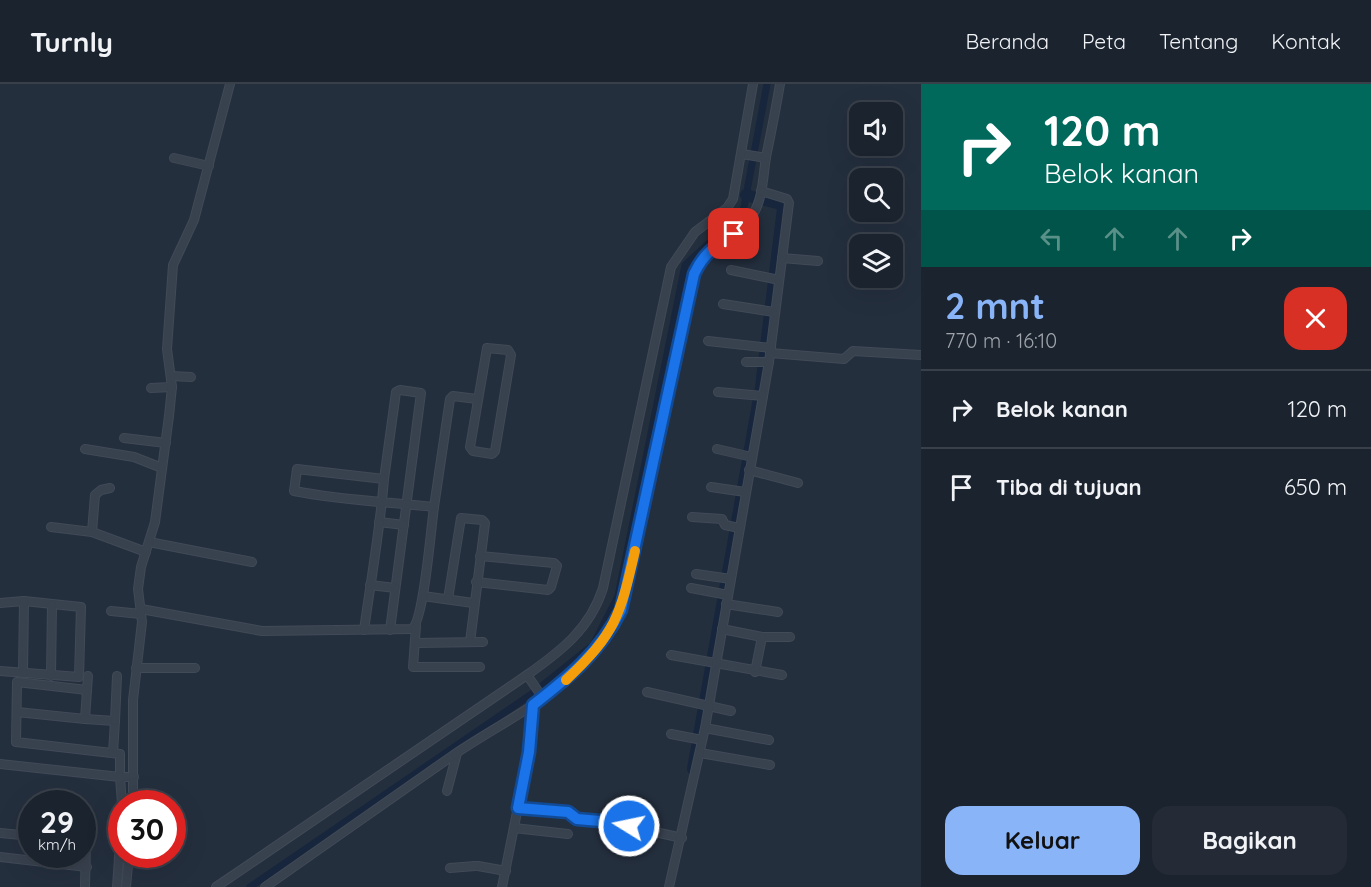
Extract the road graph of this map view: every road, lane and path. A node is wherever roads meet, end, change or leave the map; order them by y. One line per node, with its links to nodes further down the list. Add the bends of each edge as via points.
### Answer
1 (230, 84): 7 (street)
2 (753, 84): 4 (street)
3 (780, 84): 6 (street)
4 (745, 155): 6 (street); 89 (street, via 733,199 695,232 671,267 599,599 581,631)
5 (174, 158): 7 (street)
6 (763, 158): 8 (street)
7 (208, 166): 19 (street, via 194,220 173,265 167,349)
8 (761, 191): 9 (street, via 789,201); 92 (street, via 746,225 711,248 694,274 621,610 594,653 564,683)
9 (782, 258): 10 (street); 12 (street)
10 (819, 261)
11 (730, 270): 12 (street)
12 (776, 279): 14 (street)
13 (723, 304): 14 (street)
14 (771, 312): 16 (street)
15 (708, 341): 16 (street)
16 (767, 354): 17 (street, via 844,359 853,351); 18 (street); 24 (street)
17 (921, 355)
18 (746, 362)
19 (171, 376): 20 (street); 21 (street)
20 (191, 377)
21 (172, 387): 22 (street); 27 (street)
22 (151, 388)
23 (718, 392): 24 (street)
24 (760, 396): 30 (street)
25 (477, 399): 25 (street, via 487,348 511,352 494,453 470,450); 40 (street, via 450,399)
26 (124, 438): 27 (street)
27 (166, 443): 31 (street)
28 (85, 448): 31 (street)
29 (717, 448): 30 (street)
30 (749, 456): 32 (street)
31 (162, 468): 47 (street)
32 (749, 470): 34 (street); 37 (street)
33 (384, 479): 38 (street); 38 (street, via 299,468 293,488); 39 (street, via 396,392 421,393)
34 (798, 483)
35 (711, 487): 37 (street)
36 (110, 488): 46 (street, via 95,495)
37 (743, 491): 45 (street)
38 (382, 502): 39 (street); 42 (street)
39 (406, 504): 40 (street); 43 (street)
40 (434, 507): 58 (street)
41 (692, 517): 45 (street, via 722,519 725,525)
42 (379, 522): 43 (street); 54 (street)
43 (404, 525): 55 (street)
44 (51, 527): 46 (street)
45 (737, 527): 52 (street)
46 (92, 532): 48 (street)
47 (150, 542): 48 (street); 50 (street)
48 (146, 552): 66 (street, via 139,576)
49 (480, 556): 53 (street); 53 (street, via 557,566 548,590); 59 (street, via 484,522 461,518)
50 (252, 562)
51 (696, 573): 52 (street)
52 (728, 579): 57 (street)
53 (476, 582): 62 (street)
54 (370, 585): 55 (street); 70 (street)
55 (395, 588): 71 (street)
56 (691, 588): 57 (street)
57 (725, 594): 64 (street)
58 (423, 596): 59 (street); 68 (street)
59 (448, 599): 62 (street)
60 (24, 601): 61 (street); 63 (street); 84 (street)
61 (0, 603)
62 (473, 603): 74 (street)
63 (52, 604): 86 (street); 86 (street, via 81,606 79,677)
64 (726, 604): 67 (street); 69 (street)
65 (111, 611): 66 (street)
66 (141, 612): 70 (street, via 262,631); 80 (street)
67 (778, 612)
68 (416, 626): 71 (street, via 408,631); 76 (street)
69 (722, 629): 72 (street); 78 (street)
70 (364, 630): 71 (street)
71 (390, 630)
72 (762, 637): 73 (street); 83 (street)
73 (790, 637)
74 (470, 642): 75 (street); 76 (street)
75 (483, 642)
76 (416, 643): 79 (street, via 416,668)
77 (671, 655): 78 (street)
78 (714, 664): 83 (street); 94 (street)
79 (480, 667)
80 (136, 668): 81 (street); 109 (street)
81 (195, 668)
82 (0, 671): 84 (street)
83 (755, 672): 85 (street)
84 (23, 673): 86 (street)
85 (782, 675)
86 (51, 676)
87 (88, 676): 90 (street)
88 (117, 676): 98 (street)
89 (529, 678): 92 (street); 129 (street)
90 (87, 690): 96 (street, via 17,682); 97 (street)
91 (647, 692): 94 (street)
92 (542, 696): 93 (street)
93 (533, 705): 104 (street); 113 (street)
94 (706, 705): 95 (street); 99 (street)
95 (731, 711)
96 (17, 712): 97 (street); 103 (street, via 16,742)
97 (85, 719): 98 (street)
98 (115, 722): 103 (street)
99 (705, 728): 101 (street); 102 (street)
100 (671, 734): 101 (street)
101 (700, 740): 105 (street)
102 (769, 740)
103 (113, 753): 108 (street, via 120,754)
104 (457, 753): 112 (street); 130 (street)
105 (700, 753): 107 (street); 118 (street)
106 (0, 764): 108 (street)
107 (770, 765)
108 (120, 777): 109 (street); 110 (street)
109 (134, 777): 111 (street)
110 (121, 790)
111 (134, 790)
112 (447, 791)
113 (518, 808): 114 (street); 118 (street, via 568,812 577,819 623,823)
114 (514, 828): 116 (street); 125 (street)
115 (0, 833): 117 (street)
116 (568, 834)
117 (18, 835)
118 (681, 837): 132 (street)
119 (0, 857): 120 (street)
120 (18, 859)
121 (87, 868): 126 (street)
122 (118, 868): 127 (street)
123 (128, 868): 128 (street)
124 (450, 868): 125 (street)
125 (506, 870): 131 (street)
126 (85, 887)
127 (117, 887)
128 (126, 887)
129 (216, 887)
130 (265, 887)
131 (502, 887)
132 (669, 887)

